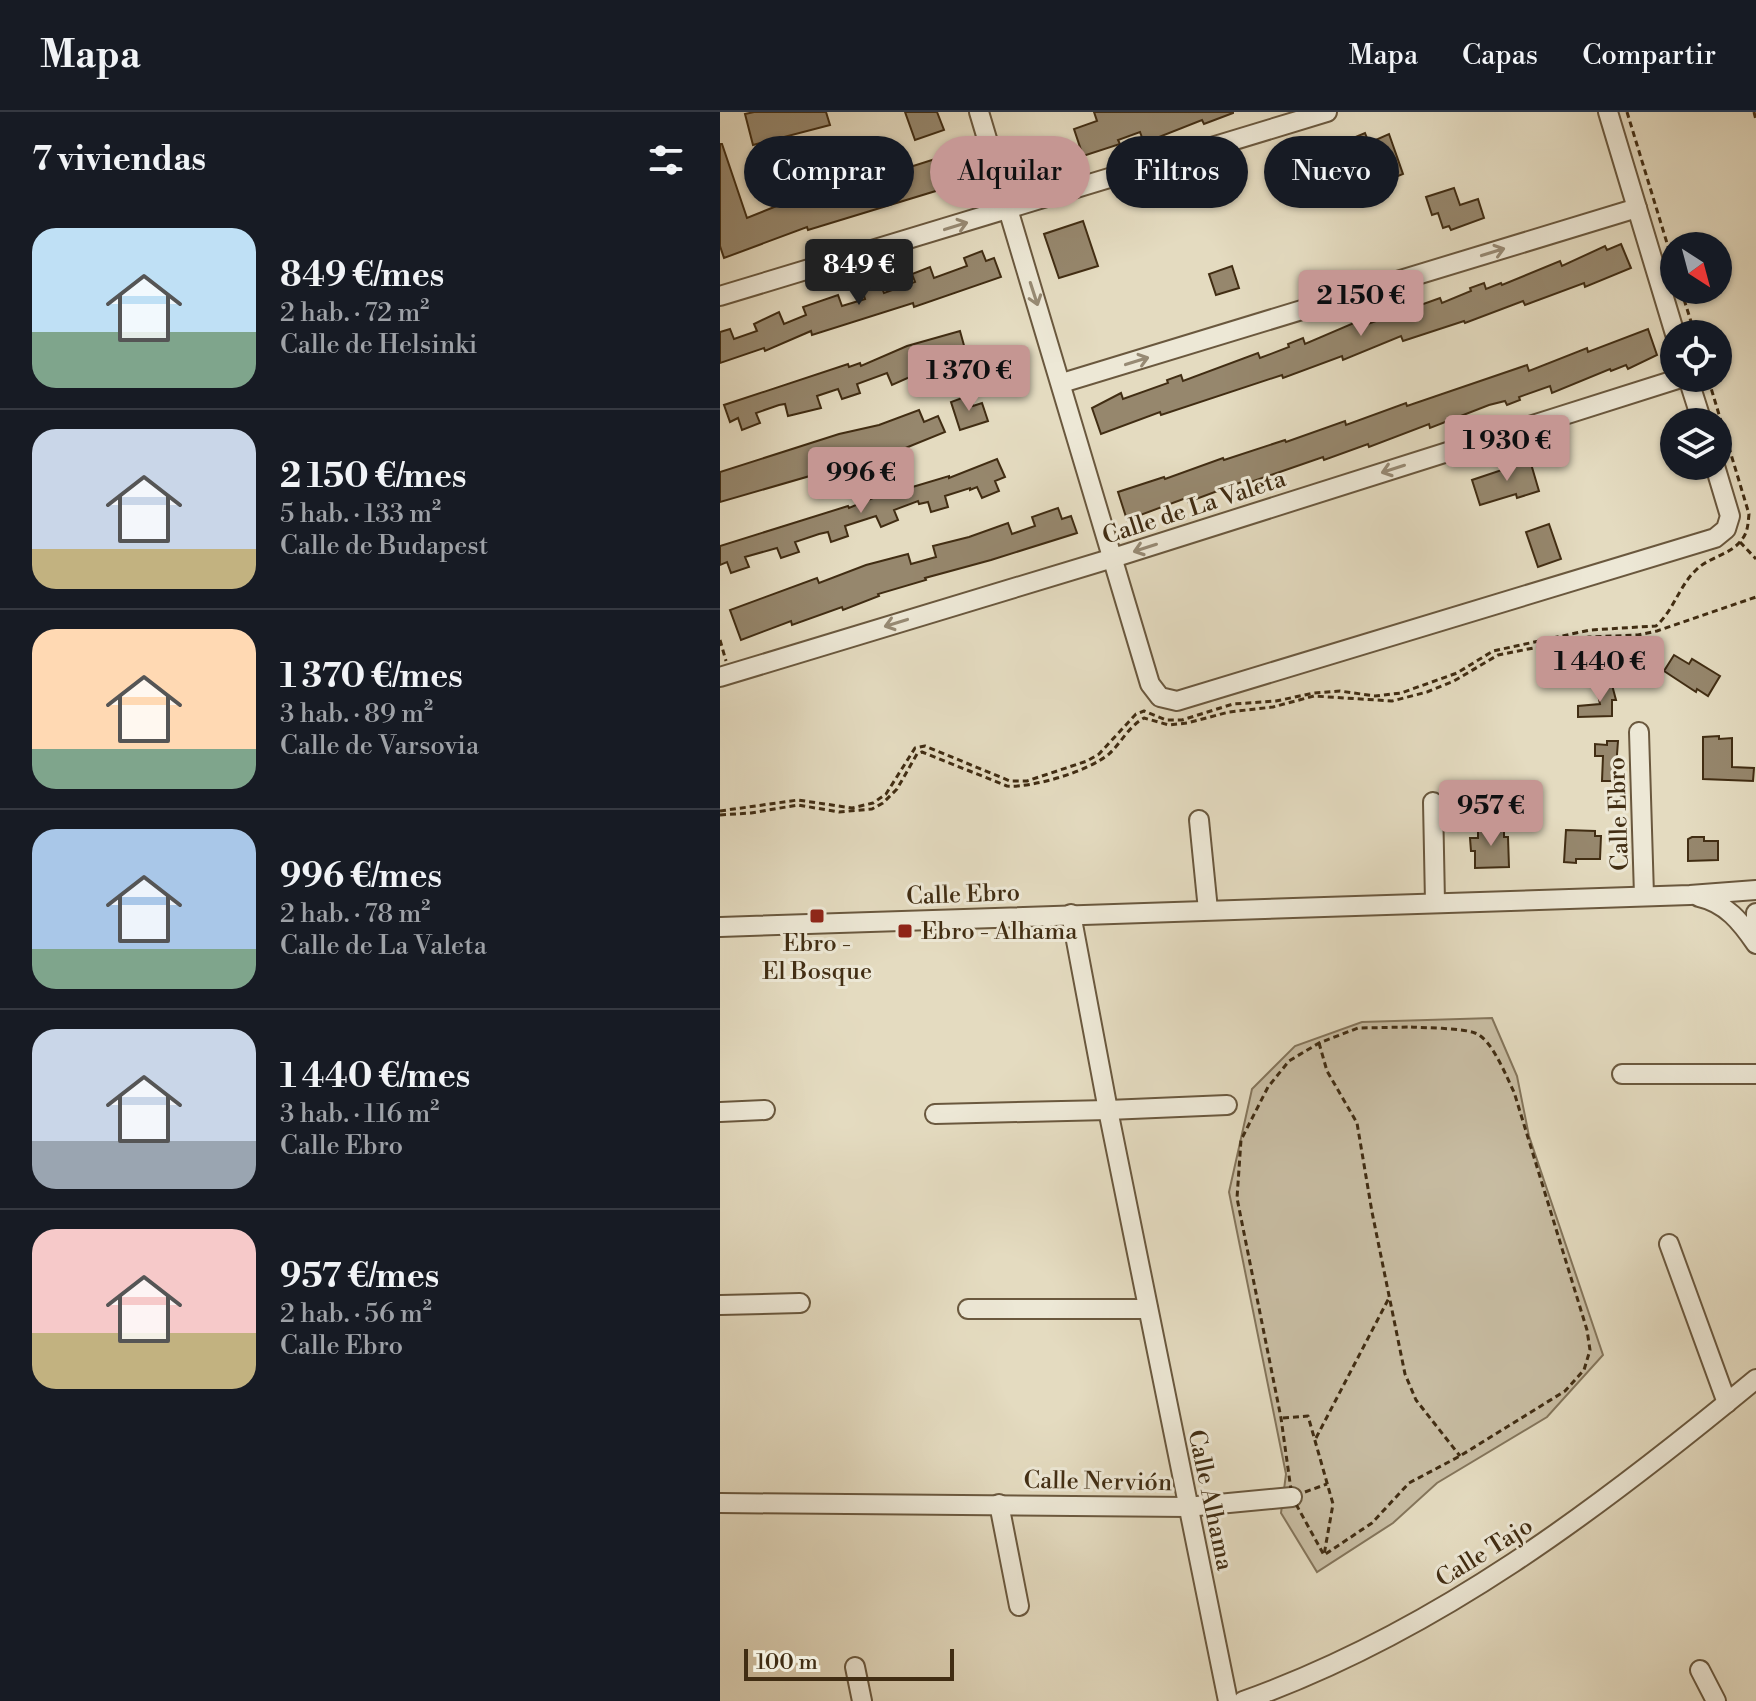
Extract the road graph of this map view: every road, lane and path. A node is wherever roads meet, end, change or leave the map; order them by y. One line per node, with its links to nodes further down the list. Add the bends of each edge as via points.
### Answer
1 (979, 112): 8 (street)
2 (1327, 112): 8 (street)
3 (1608, 112): 7 (street)
4 (1627, 112): 9 (path)
5 (1754, 112): 6 (path)
6 (1756, 120)
7 (1637, 208): 11 (street); 12 (street, one-way to 7)
8 (1008, 211): 10 (street, one-way to 8); 12 (street, one-way to 12)
9 (1664, 232)
10 (720, 296)
11 (1671, 320)
12 (1062, 383): 16 (street)
13 (1660, 385): 16 (street, Calle de La Valeta, one-way to 16)
14 (1719, 480): 15 (street)
15 (1733, 535): 16 (street, via 1177,701 1160,697 1150,684); 17 (path)
16 (1113, 558): 19 (street, Calle de La Valeta, one-way to 19)
17 (1756, 559)
18 (1756, 597): 22 (path, via 1657,631 1589,637 1498,655 1454,681 1392,701 1314,696 1187,723 1169,725 1144,718 1092,766 1021,787 922,752 897,789 872,809 839,812 798,805)
19 (720, 677)
20 (1639, 732): 24 (street, Calle Ebro)
21 (1433, 802): 26 (street)
22 (720, 815)
23 (1199, 820): 27 (street)
24 (1644, 895): 25 (street, Calle Ebro); 26 (street, Calle Ebro)
25 (1743, 899): 28 (street, Calle Ebro, via 1743,920); 32 (street)
26 (1435, 902): 27 (street, Calle Ebro)
27 (1208, 910): 29 (street, Calle Ebro)
28 (1756, 913): 30 (street)
29 (1071, 914): 31 (street, Calle Ebro); 38 (street, Calle Alhama)
30 (1756, 923)
31 (720, 927)
32 (1756, 944)
33 (1319, 1043): 42 (path, via 1327,1071 1357,1123); 49 (path, via 1289,1061 1268,1087 1241,1140 1237,1198); 51 (path, via 1358,1028 1476,1033 1488,1044 1514,1092 1590,1350 1584,1370 1565,1391)
34 (1622, 1074): 35 (street)
35 (1756, 1074)
36 (1227, 1105): 38 (street)
37 (765, 1110): 39 (street)
38 (1108, 1110): 40 (street); 46 (street, Calle Alhama)
39 (720, 1112)
40 (935, 1114)
41 (1669, 1244): 48 (street)
42 (1390, 1296): 50 (path); 51 (path, via 1405,1374 1416,1400)
43 (800, 1303): 44 (street)
44 (720, 1305)
45 (968, 1309): 46 (street)
46 (1148, 1309): 56 (street, Calle Alhama)
47 (1756, 1379): 48 (street, Calle Tajo)
48 (1727, 1403): 63 (street, Calle Tajo, via 1545,1543 1481,1585 1380,1642)
49 (1281, 1418): 50 (path, via 1308,1416); 53 (path)
50 (1315, 1439): 52 (path)
51 (1460, 1456): 57 (path, via 1409,1483 1372,1523)
52 (1327, 1484): 53 (path); 57 (path, via 1333,1504)
53 (1292, 1497): 56 (street, Calle Nervión); 57 (path)
54 (720, 1503): 55 (street, Calle Nervión)
55 (999, 1504): 56 (street, Calle Nervión); 58 (street, Calle Nervión)
56 (1187, 1507): 62 (street, Calle Alhama)
57 (1324, 1555)
58 (1019, 1606)
59 (855, 1667): 61 (street)
60 (1700, 1670): 64 (street)
61 (862, 1701)
62 (1228, 1701)
63 (1243, 1701)
64 (1716, 1701)

